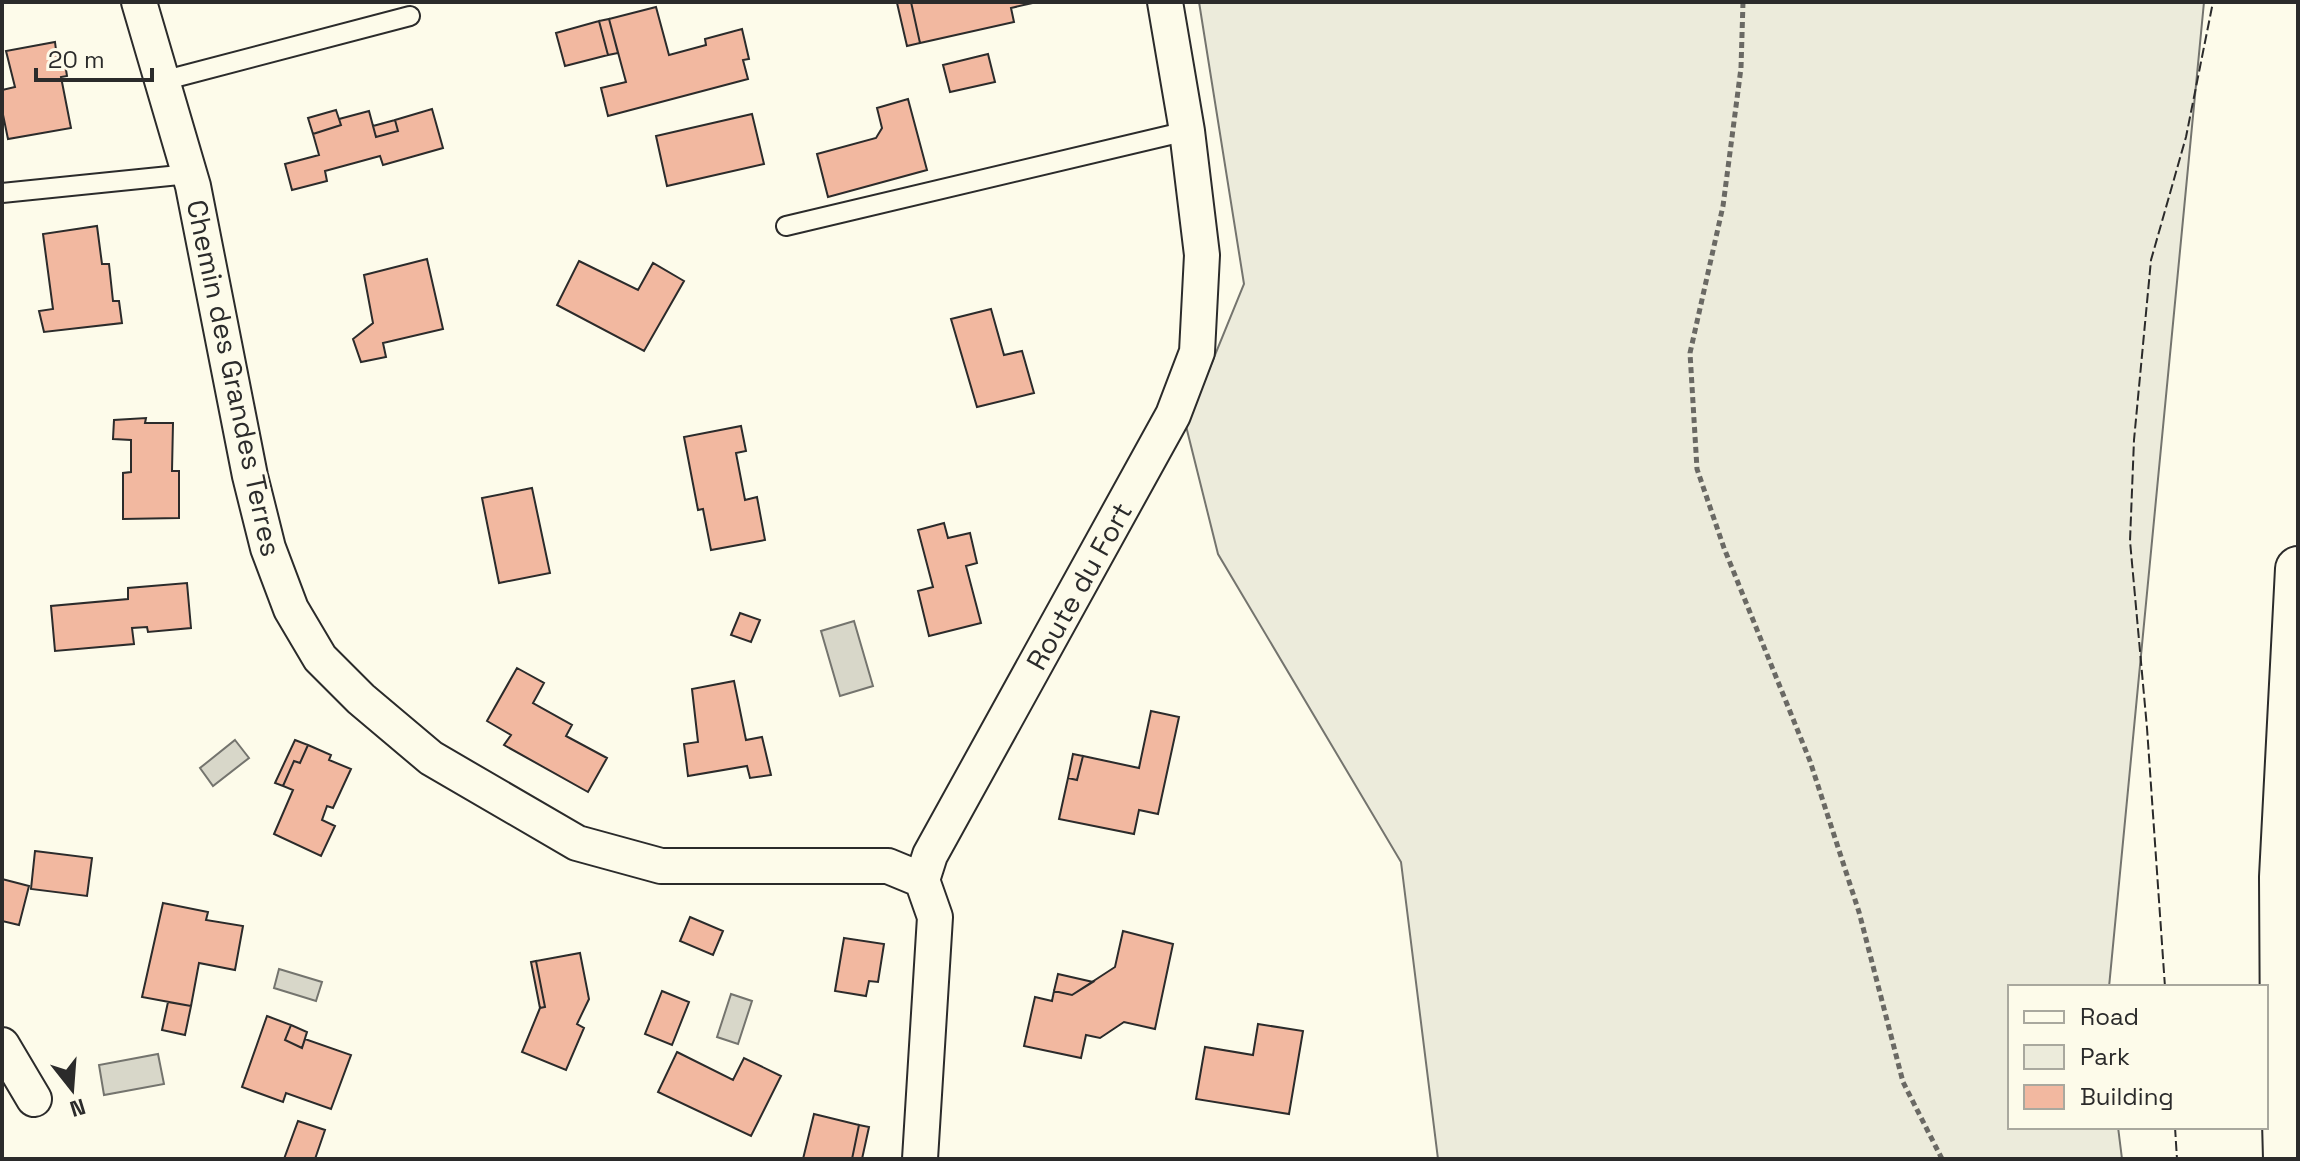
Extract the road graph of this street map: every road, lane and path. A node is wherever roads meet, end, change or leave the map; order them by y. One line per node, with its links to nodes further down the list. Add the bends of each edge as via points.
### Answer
1 (139, 2): 5 (street, Chemin des Grandes Terres)
2 (1165, 2): 6 (street, Route du Fort)
3 (1743, 2): 15 (path, via 1741,68 1723,206 1690,353 1697,469 1810,761 1859,912 1903,1082)
4 (410, 16): 5 (lane)
5 (162, 81): 7 (street, Chemin des Grandes Terres)
6 (1187, 131): 9 (lane); 11 (street, Route du Fort, via 1202,255 1197,352 1173,415 930,855)
7 (189, 174): 8 (lane); 11 (street, Chemin des Grandes Terres, via 268,548 291,609 320,658 361,699 431,758 577,843 661,866 888,866)
8 (2, 193)
9 (786, 226)
10 (2298, 569): 16 (highway, via 2282,877)
11 (922, 880): 14 (street, via 935,917)
12 (2, 1045): 13 (street)
13 (34, 1099)
14 (920, 1159)
15 (1942, 1159)
16 (2286, 1159)

